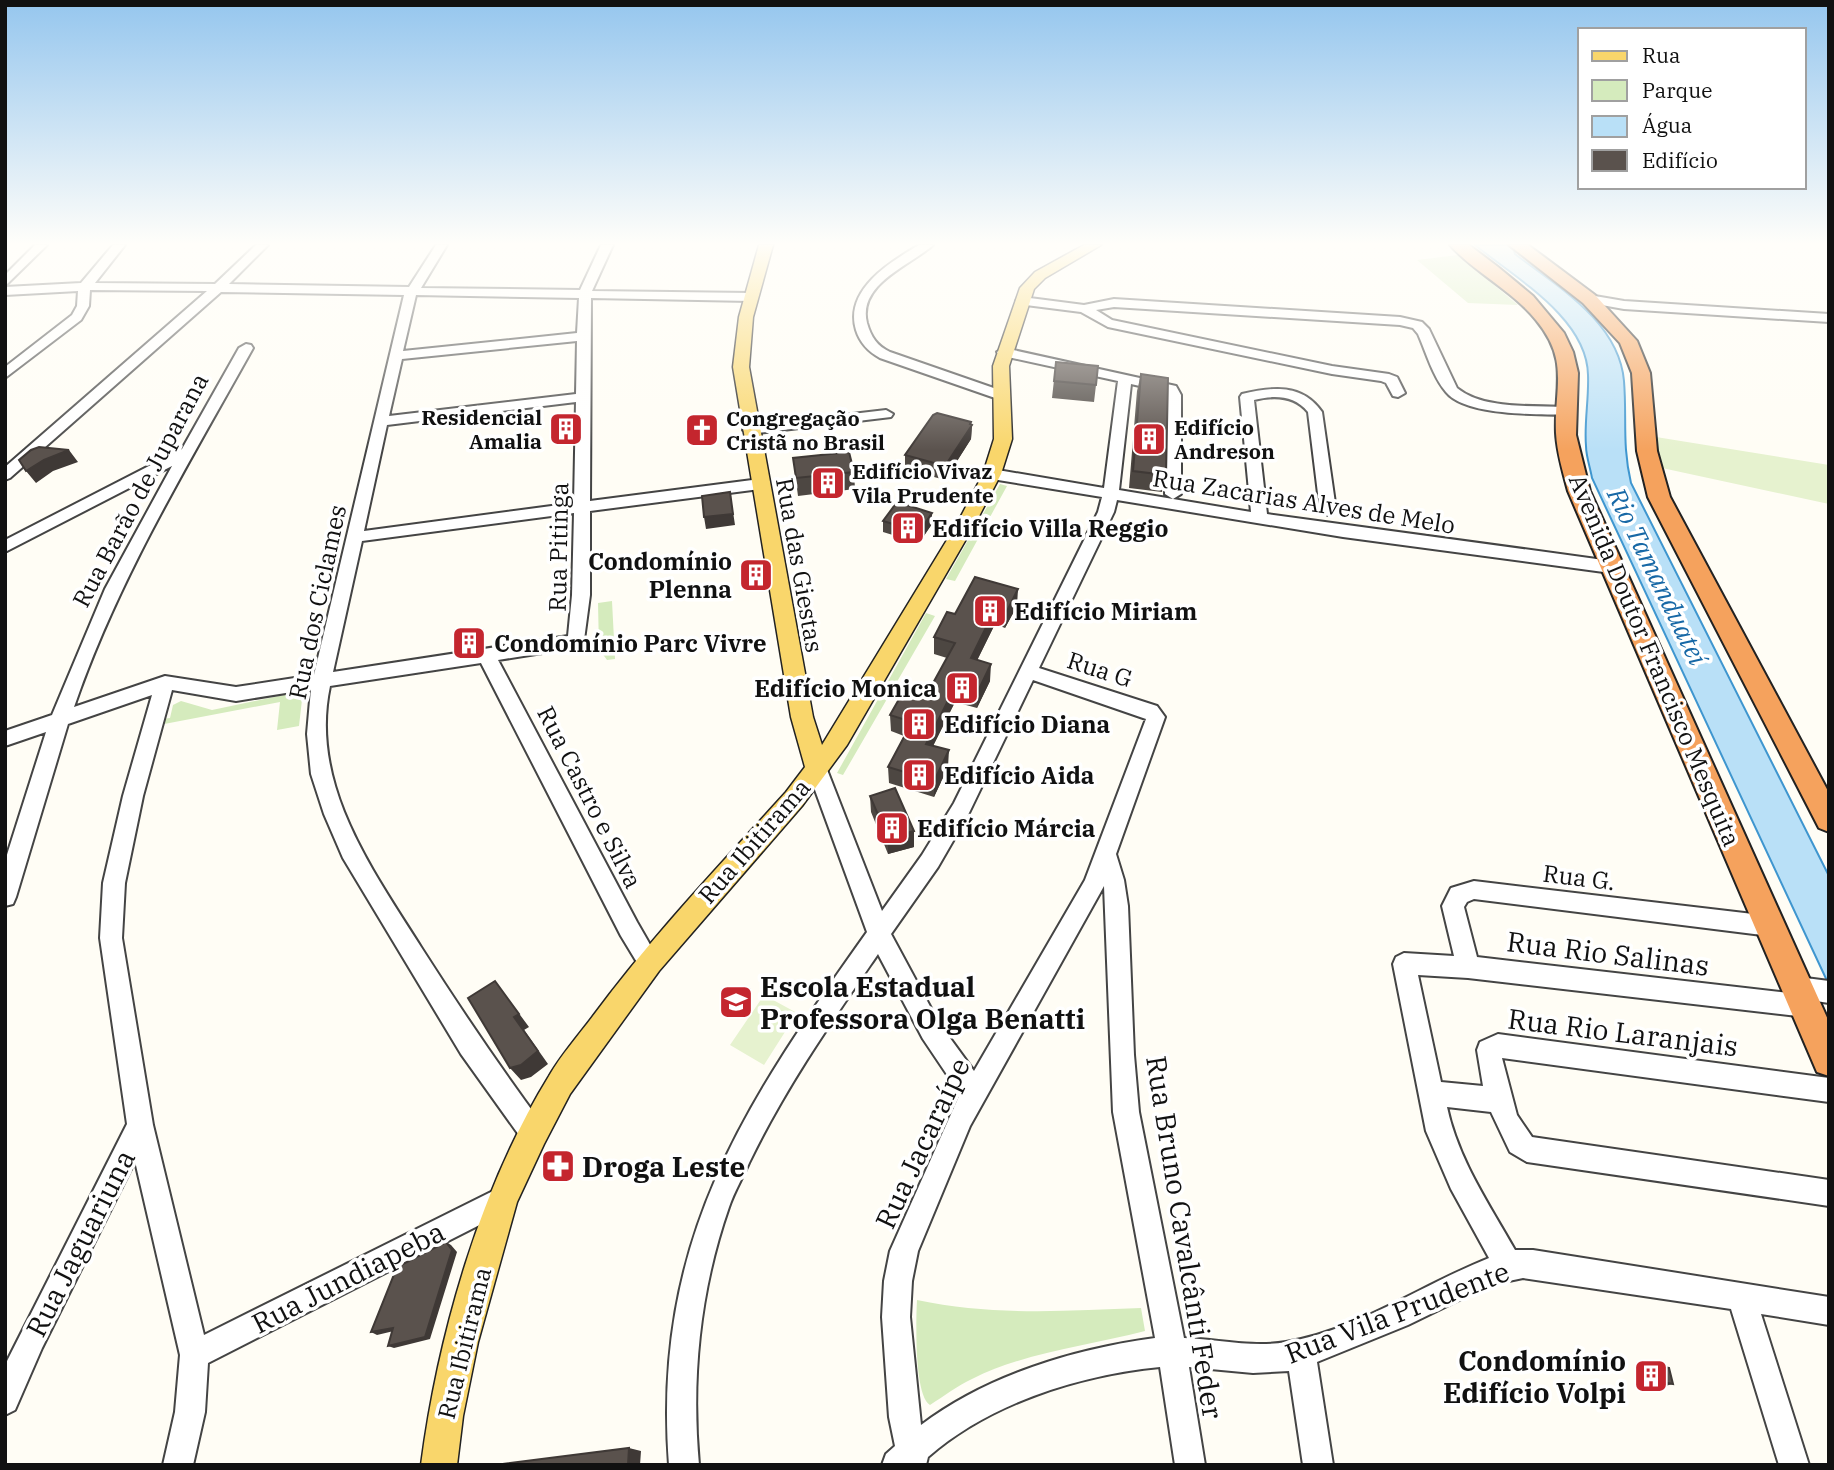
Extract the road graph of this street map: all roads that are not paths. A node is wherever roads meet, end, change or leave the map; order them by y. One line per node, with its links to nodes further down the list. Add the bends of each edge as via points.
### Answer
1 (79, 314): 20 (street)
2 (188, 314): 31 (street)
3 (406, 314): 19 (street, Rua dos Ciclames)
4 (584, 314): 16 (street, Rua Pitinga)
5 (747, 314): 28 (main road, Rua das Giestas, via 741,367)
6 (859, 314): 23 (street, via 869,344 885,355)
7 (1018, 314): 18 (main road, Rua Ibitirama)
8 (1091, 314): 15 (street, via 1102,321)
9 (1155, 314): 15 (street)
10 (1269, 314): 25 (street, via 1409,323 1424,332 1457,397 1474,403)
11 (1538, 314): 25 (highway, Avenida Doutor Francisco Mesquita, via 1562,346 1569,374)
12 (1610, 314): 49 (highway, via 1641,373 1647,451 1659,497)
13 (1753, 314): 14 (street)
14 (1829, 318)
15 (1152, 333): 22 (street, via 1384,377 1392,380)
16 (583, 336): 19 (street); 24 (street, Rua Pitinga)
17 (246, 348): 29 (street, Rua Barão de Juparana)
18 (1004, 352): 21 (street); 23 (main road, Rua Ibitirama)
19 (396, 356): 27 (street, Rua dos Ciclames)
20 (5, 374)
21 (1125, 378): 33 (street); 34 (street, via 1173,393)
22 (1398, 393)
23 (1003, 396): 30 (main road, Rua Ibitirama, via 1003,439)
24 (582, 397): 27 (street); 35 (street, Rua Pitinga)
25 (1566, 411): 40 (highway, Avenida Doutor Francisco Mesquita, via 1570,463)
26 (886, 414): 28 (street)
27 (381, 421): 38 (street, Rua dos Ciclames)
28 (750, 430): 32 (main road, Rua das Giestas)
29 (190, 450): 39 (street); 46 (street, Rua Barão de Juparana, via 129,557)
30 (992, 474): 33 (street, Rua Zacarias Alves de Melo); 48 (main road, Rua Ibitirama, via 839,739)
31 (5, 475)
32 (760, 484): 35 (street); 48 (main road, Rua das Giestas, via 802,717)
33 (1111, 494): 37 (street, Rua Zacarias Alves de Melo); 42 (street)
34 (1173, 494)
35 (583, 507): 38 (street); 41 (street, Rua Pitinga, via 576,640)
36 (1328, 510): 37 (street, via 1315,412 1298,396 1269,392 1247,397)
37 (1260, 519): 40 (street, Rua Zacarias Alves de Melo)
38 (355, 537): 43 (street, Rua dos Ciclames)
39 (5, 547)
40 (1611, 567): 52 (highway, Avenida Doutor Francisco Mesquita)
41 (487, 656): 43 (street, Rua Pitinga); 54 (street, Rua Castro e Silva)
42 (1029, 672): 45 (street, Rua G); 53 (street, via 961,809)
43 (323, 679): 44 (street, Rua Pitinga, via 219,695); 63 (street, Rua dos Ciclames, via 317,739 321,774 334,814 363,872 457,1026)
44 (165, 682): 46 (street); 62 (street, via 132,796 110,912)
45 (1155, 714): 50 (street, Rua Jacaraípe)
46 (59, 720): 47 (street); 51 (street, Rua Barão de Juparana)
47 (5, 739)
48 (817, 768): 53 (street); 54 (main road, Rua Ibitirama)
49 (1829, 820)
50 (1105, 854): 59 (street, Rua Jacaraípe, via 1094,884); 69 (street, Rua Bruno Cavalcânti Feder, via 1116,897 1126,1112)
51 (5, 897)
52 (1770, 926): 55 (street, Rua G., via 1474,890 1459,895 1453,906); 56 (highway, Avenida Doutor Francisco Mesquita)
53 (878, 933): 59 (street, via 931,1031); 76 (street, via 801,1045 754,1125 717,1202 695,1276 683,1344)
54 (649, 962): 63 (main road, Rua Ibitirama, via 560,1084)
55 (1468, 967): 56 (street, Rua Rio Salinas); 60 (street, Rua Rio Salinas, via 1404,965)
56 (1813, 994): 57 (highway, Avenida Doutor Francisco Mesquita)
57 (1829, 1060)
58 (1829, 1090): 61 (street, Rua Rio Laranjais, via 1494,1046 1489,1054)
59 (975, 1093): 73 (street, Rua Jacaraípe, via 904,1251 898,1281 896,1317)
60 (1430, 1093): 61 (street); 66 (street, via 1447,1153)
61 (1500, 1100): 64 (street, Rua Rio Laranjais, via 1513,1138 1527,1149)
62 (140, 1125): 71 (street); 72 (street, Rua Jaguariuna)
63 (533, 1133): 65 (main road, Rua Ibitirama)
64 (1829, 1193)
65 (502, 1200): 71 (street, Rua Jundiapeba); 75 (main road, Rua Ibitirama, via 461,1342)
66 (1508, 1265): 67 (street, Rua Vila Prudente, via 1533,1264); 70 (street, Rua Vila Prudente)
67 (1741, 1297): 68 (street, Rua Vila Prudente); 79 (street)
68 (1829, 1311)
69 (1172, 1352): 70 (street, Rua Vila Prudente, via 1277,1359); 73 (street, via 1034,1380 987,1400); 77 (street, Rua Bruno Cavalcânti Feder)
70 (1301, 1353): 78 (street)
71 (194, 1355): 74 (street, via 195,1381)
72 (5, 1400)
73 (907, 1460)
74 (178, 1465)
75 (439, 1465)
76 (684, 1465)
77 (1190, 1465)
78 (1318, 1465)
79 (1794, 1465)

